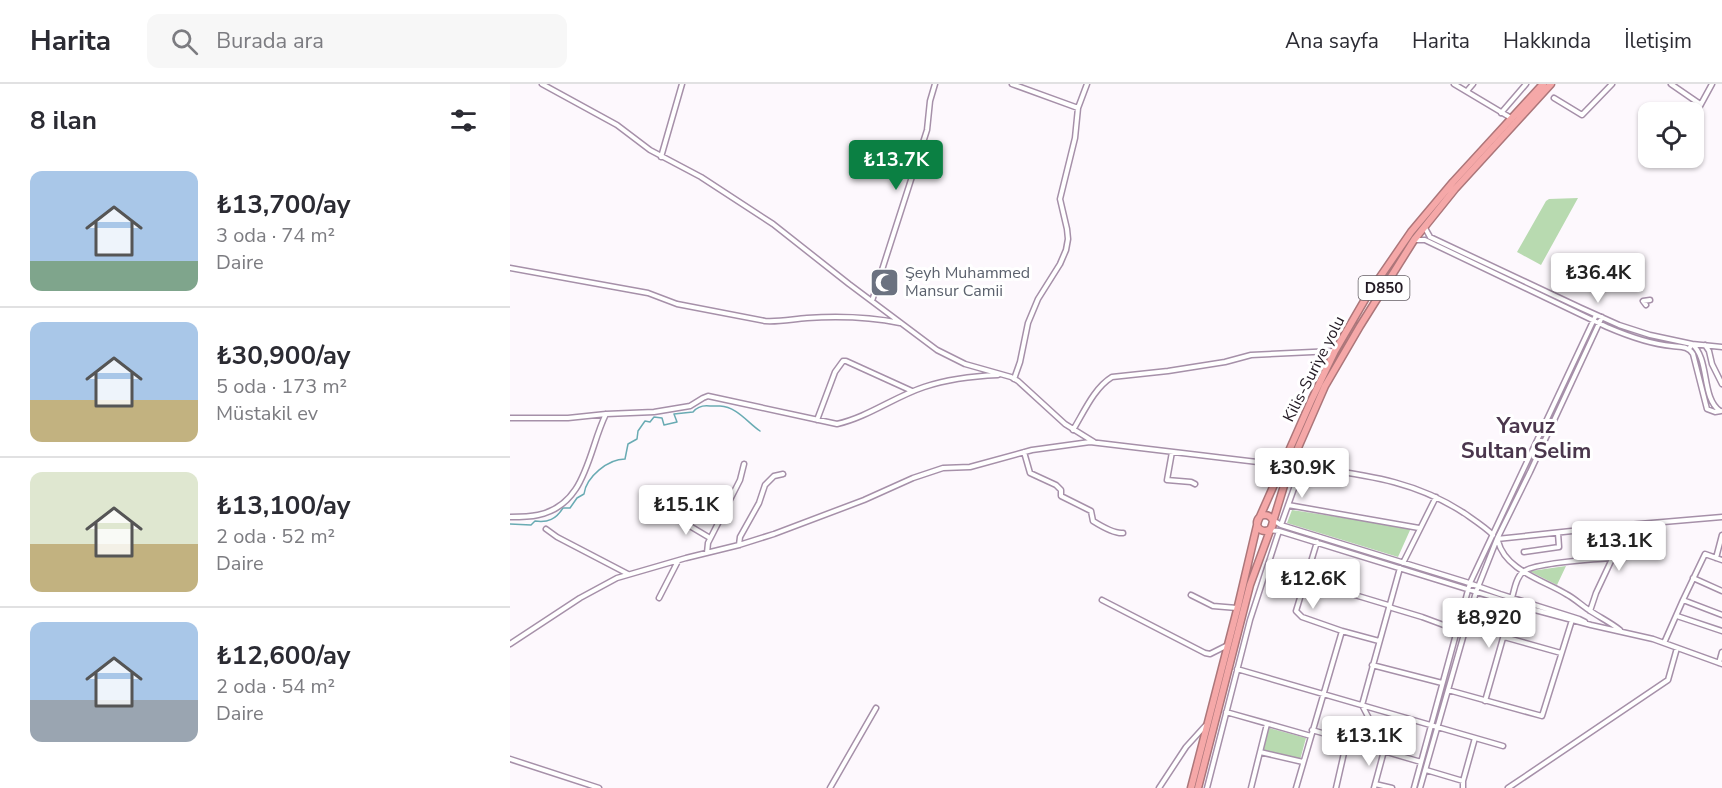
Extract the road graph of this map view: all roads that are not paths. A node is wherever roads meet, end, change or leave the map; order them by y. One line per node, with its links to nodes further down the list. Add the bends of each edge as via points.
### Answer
1 (542, 84): 21 (street, via 617,125)
2 (682, 84): 21 (street)
3 (935, 84): 26 (street, via 927,130)
4 (1012, 84): 18 (street)
5 (1088, 84): 18 (street)
6 (1454, 84): 14 (street)
7 (1473, 84): 14 (street)
8 (1526, 84): 19 (street)
9 (1543, 84): 20 (highway, Kilis-Suriye yolu / D850)
10 (1551, 84): 22 (highway, D850)
11 (1612, 84): 15 (street, via 1582,115)
12 (1671, 84): 16 (street)
13 (1712, 84): 17 (street)
14 (1467, 91): 19 (street)
15 (1554, 98)
16 (1697, 102)
17 (1701, 102)
18 (1078, 108): 39 (street, via 1076,138 1060,199 1067,230 1066,250 1031,315)
19 (1501, 112): 20 (street)
20 (1511, 118): 37 (highway, Kilis-Suriye yolu / D850, via 1411,232)
21 (661, 157): 26 (street, via 701,177 773,224)
22 (1425, 226): 23 (highway, D850); 28 (street, via 1430,237)
23 (1414, 240): 30 (street, via 1425,240); 59 (highway, D850, via 1325,386 1290,466)
24 (510, 268): 31 (street, via 648,293 677,304 765,321 868,318)
25 (1650, 300): 27 (street, via 1643,302)
26 (872, 301): 31 (street)
27 (1646, 305)
28 (1596, 315): 29 (street); 30 (street)
29 (1602, 317): 32 (street); 33 (street, via 1650,335)
30 (1594, 321): 32 (street); 68 (street)
31 (901, 323): 38 (street, via 948,357)
32 (1599, 324): 36 (street, via 1639,340); 68 (street)
33 (1692, 344): 34 (street); 36 (street); 36 (street, via 1700,352 1714,407 1721,411 1707,409)
34 (1705, 345): 35 (street); 40 (street)
35 (1722, 346)
36 (1689, 349)
37 (1335, 351): 45 (street, via 1251,355 1203,366 1112,377 1095,393); 50 (highway, Kilis-Suriye yolu / D850)
38 (1002, 375): 39 (street); 41 (street, via 947,380)
39 (1014, 379): 45 (street)
40 (1722, 384)
41 (913, 392): 44 (street, via 837,424); 44 (street, via 843,361 835,372)
42 (606, 414): 43 (street); 44 (street, via 690,406 708,396); 56 (street, via 576,492 559,508 539,515)
43 (510, 418)
44 (818, 420)
45 (1073, 430): 46 (street)
46 (1097, 443): 47 (street); 48 (street)
47 (1024, 452): 65 (street, via 1030,473 1056,485 1066,500 1092,511 1096,523); 71 (street, via 970,467 933,471)
48 (1172, 452): 50 (street); 52 (street, via 1167,480)
49 (744, 464): 69 (street, via 740,480)
50 (1282, 465): 58 (highway, Kilis-Suriye yolu / D850)
51 (783, 474): 71 (street, via 765,485)
52 (1195, 484)
53 (1436, 497): 54 (street, via 1377,477 1302,466); 62 (street); 68 (street)
54 (1288, 505): 60 (street); 62 (street)
55 (673, 516): 69 (street)
56 (510, 517)
57 (1722, 517): 61 (street)
58 (1258, 521): 59 (highway, via 1259,527); 59 (highway, via 1264,515); 95 (highway, Kilis-Suriye yolu / D850)
59 (1271, 525): 60 (street); 64 (street); 147 (highway, D850, via 1250,585)
60 (1281, 525): 78 (street)
61 (1628, 525): 66 (street); 74 (street)
62 (1419, 528): 78 (street)
63 (546, 529): 81 (street)
64 (1279, 531): 70 (street); 117 (street)
65 (1123, 533)
66 (1558, 533): 68 (street); 72 (street, via 1559,547)
67 (1722, 536): 75 (street)
68 (1495, 537): 80 (street, via 1504,555); 84 (street); 85 (street)
69 (710, 538): 73 (street)
70 (1317, 542): 79 (street); 83 (street)
71 (739, 545): 73 (street)
72 (1524, 552)
73 (707, 553): 76 (street)
74 (1613, 558): 80 (street); 96 (street)
75 (1716, 558): 77 (street); 82 (street, via 1705,554)
76 (679, 560): 81 (street); 90 (street)
77 (1722, 560)
78 (1403, 563): 84 (street)
79 (1400, 568): 86 (street); 94 (street)
80 (1523, 571): 93 (street); 96 (street, via 1568,594)
81 (629, 574): 110 (street, via 580,598)
82 (1694, 578): 87 (street); 92 (street)
83 (1305, 579): 94 (street); 103 (street, via 1297,614)
84 (1470, 583): 85 (street); 86 (street)
85 (1478, 586): 88 (street); 93 (street)
86 (1468, 590): 88 (street); 102 (street)
87 (1722, 591)
88 (1476, 592): 93 (street); 100 (street)
89 (1191, 595): 95 (street, via 1213,606)
90 (659, 598)
91 (1102, 600): 111 (street, via 1205,653)
92 (1683, 600): 97 (street); 98 (street)
93 (1513, 601): 99 (street); 101 (street); 104 (street)
94 (1388, 605): 102 (street); 108 (street)
95 (1237, 609): 111 (highway, Kilis-Suriye yolu / D850)
96 (1590, 611): 106 (street)
97 (1722, 615)
98 (1677, 616): 105 (street); 109 (street)
99 (1572, 620): 101 (street); 114 (street)
100 (1467, 621): 104 (street); 119 (street)
101 (1591, 625): 106 (street)
102 (1458, 630): 118 (street)
103 (1342, 631): 108 (street); 120 (street)
104 (1505, 631): 107 (street)
105 (1722, 631)
106 (1623, 632): 109 (street)
107 (1504, 637): 114 (street); 121 (street)
108 (1378, 641): 116 (street)
109 (1664, 643): 112 (street)
110 (510, 644)
111 (1227, 646): 125 (highway, Kilis-Suriye yolu / D850)
112 (1677, 648): 115 (street); 156 (street, via 1668,680)
113 (1722, 652): 115 (street)
114 (1561, 653): 121 (street, via 1542,716)
115 (1720, 664)
116 (1372, 665): 118 (street); 122 (street)
117 (1237, 669): 120 (street); 124 (street)
118 (1443, 683): 127 (street)
119 (1448, 690): 121 (street); 128 (street)
120 (1322, 694): 122 (street); 129 (street)
121 (1485, 701)
122 (1362, 705): 127 (street); 134 (street, via 1374,728)
123 (876, 708): 144 (street)
124 (1226, 712): 126 (street); 148 (street)
125 (1208, 723): 145 (street, via 1186,747); 146 (highway, Kilis-Suriye yolu / D850)
126 (1267, 724): 130 (street); 136 (street)
127 (1432, 725): 128 (street); 139 (street)
128 (1437, 727): 131 (street); 140 (street)
129 (1312, 730): 130 (street); 132 (street)
130 (1311, 736): 138 (street)
131 (1475, 738): 133 (street); 141 (street)
132 (1347, 740): 134 (street); 151 (street)
133 (1503, 746)
134 (1371, 747): 135 (street)
135 (1384, 751): 139 (street); 142 (street)
136 (1260, 752): 138 (street); 149 (street)
137 (510, 759): 143 (street)
138 (1303, 762): 150 (street)
139 (1421, 762): 153 (street)
140 (1426, 771): 141 (street); 154 (street)
141 (1463, 781): 155 (street)
142 (1375, 786): 152 (street)
143 (599, 788)
144 (830, 788)
145 (1159, 788)
146 (1191, 788)
147 (1198, 788)
148 (1207, 788)
149 (1251, 788)
150 (1296, 788)
151 (1336, 788)
152 (1392, 788)
153 (1414, 788)
154 (1420, 788)
155 (1463, 788)
156 (1508, 788)

